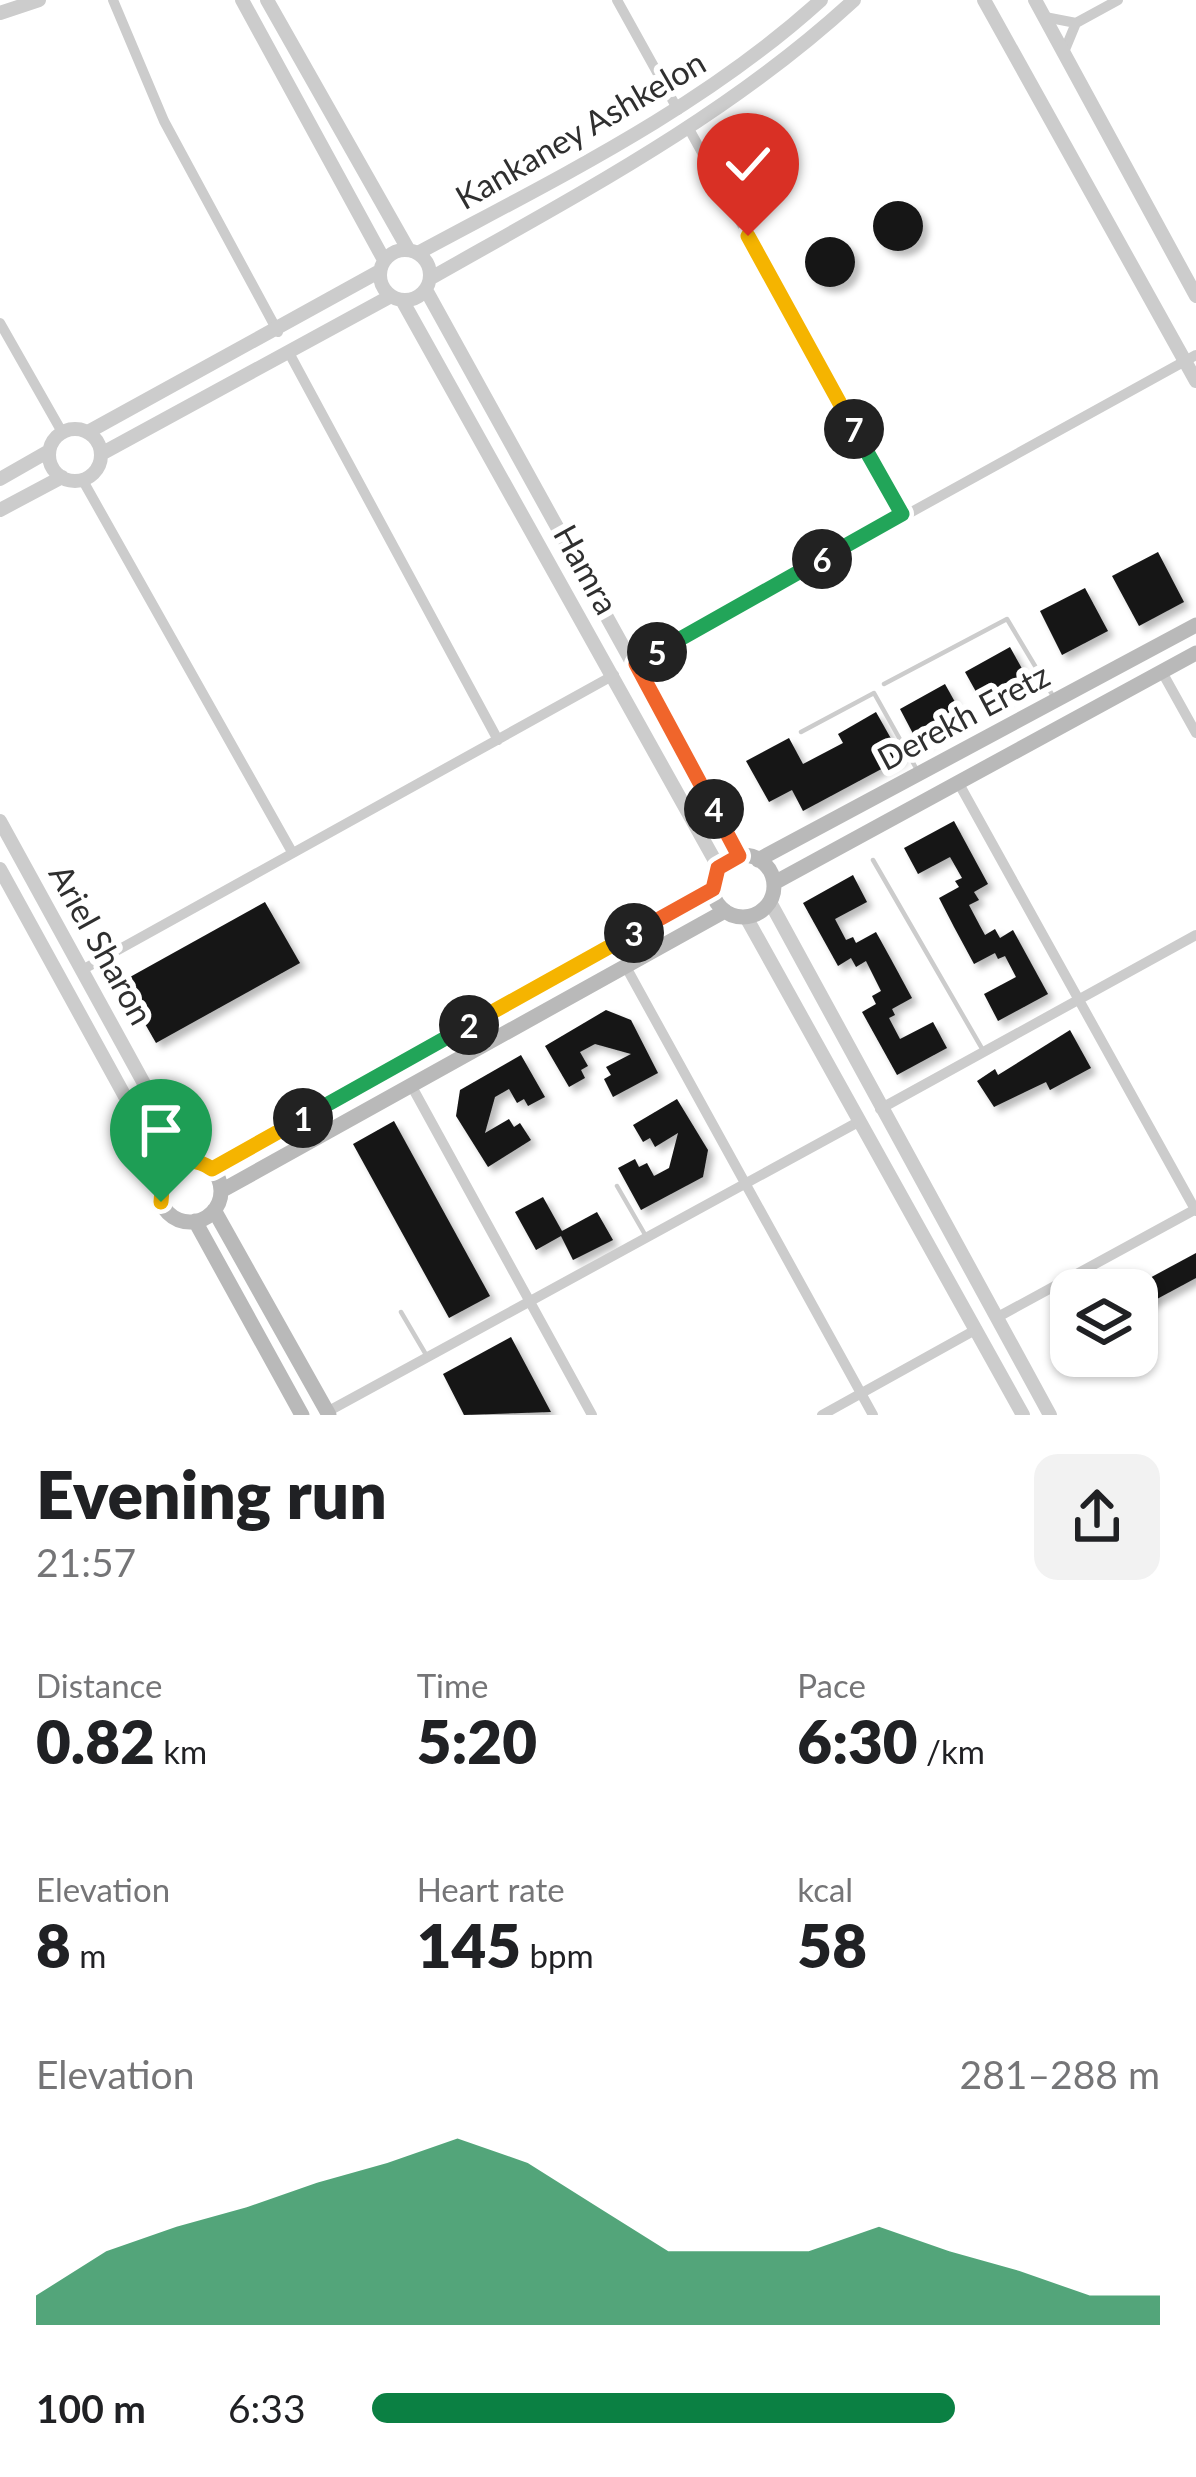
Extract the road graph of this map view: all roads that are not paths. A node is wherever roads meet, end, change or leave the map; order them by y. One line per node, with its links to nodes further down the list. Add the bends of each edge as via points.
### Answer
1 (40, 0): 11 (street)
2 (113, 0): 23 (street, via 164,121)
3 (242, 0): 18 (street)
4 (267, 0): 17 (street)
5 (617, 0): 15 (street)
6 (821, 0): 15 (street, Kankaney Ashkelon)
7 (854, 0): 16 (street, Kankaney Ashkelon, via 787,62)
8 (984, 0): 25 (street)
9 (1036, 0): 12 (street)
10 (1118, 0): 13 (street)
11 (0, 13)
12 (1045, 16): 13 (street); 14 (street)
13 (1076, 23): 14 (street)
14 (1064, 52): 20 (street)
15 (678, 110): 17 (street, Kankaney Ashkelon)
16 (689, 129): 19 (street, Kankaney Ashkelon); 35 (street)
17 (413, 251): 18 (street, Kankaney Ashkelon); 19 (street, Hamra)
18 (382, 266): 21 (street, Hamra); 23 (street)
19 (428, 284): 21 (street, Kankaney Ashkelon); 38 (street, Hamra)
20 (1196, 296)
21 (396, 298): 24 (street); 40 (street, Hamra)
22 (0, 323): 27 (street)
23 (278, 332): 28 (street)
24 (289, 351): 30 (street); 45 (street)
25 (1190, 358): 26 (street); 35 (street)
26 (1196, 381)
27 (62, 432): 28 (street); 29 (street)
28 (88, 432): 30 (street)
29 (50, 451): 31 (street); 32 (street)
30 (101, 454): 33 (street)
31 (62, 477): 33 (street); 34 (street)
32 (0, 479)
33 (82, 479): 49 (street)
34 (0, 510)
35 (902, 514): 38 (street)
36 (1196, 625): 42 (main road, Derekh Eretz)
37 (1196, 653): 39 (main road, Derekh Eretz)
38 (636, 664): 50 (street, Hamra)
39 (1162, 672): 44 (street); 47 (main road, Derekh Eretz)
40 (615, 674): 45 (street); 53 (street, Hamra)
41 (884, 685): 42 (lane, via 1007,620)
42 (1056, 700): 46 (main road, Derekh Eretz)
43 (801, 732): 46 (lane, via 874,693)
44 (1196, 734)
45 (498, 740): 49 (street)
46 (920, 773): 51 (main road, Derekh Eretz)
47 (958, 782): 55 (main road, Derekh Eretz); 63 (street)
48 (0, 821): 62 (street, Ariel Sharon)
49 (292, 852): 62 (street)
50 (739, 856): 51 (main road); 53 (main road)
51 (758, 860): 55 (main road)
52 (873, 860): 64 (lane)
53 (718, 868): 56 (main road)
54 (0, 869): 70 (street, Ariel Sharon)
55 (774, 883): 57 (main road)
56 (713, 889): 58 (main road); 69 (main road)
57 (770, 902): 59 (main road); 66 (street)
58 (725, 911): 59 (main road); 61 (main road)
59 (746, 917): 67 (street)
60 (1196, 935): 63 (street)
61 (626, 967): 65 (main road); 71 (street)
62 (82, 970): 68 (street, Ariel Sharon)
63 (1079, 1000): 64 (street); 75 (street)
64 (984, 1052): 66 (street)
65 (411, 1085): 73 (main road); 78 (street)
66 (880, 1109): 80 (street)
67 (860, 1121): 71 (street); 81 (street)
68 (186, 1160): 69 (main road); 70 (main road)
69 (212, 1169): 73 (main road)
70 (166, 1171): 76 (main road, via 164,1208)
71 (745, 1184): 77 (street); 83 (street)
72 (617, 1186): 77 (lane)
73 (221, 1191): 74 (main road)
74 (214, 1210): 76 (main road); 84 (main road)
75 (1196, 1210): 80 (street)
76 (195, 1221): 85 (main road)
77 (646, 1238): 78 (street)
78 (530, 1304): 82 (street); 86 (street)
79 (401, 1312): 82 (lane)
80 (996, 1318): 90 (street)
81 (977, 1329): 83 (street); 89 (street)
82 (428, 1358): 84 (street)
83 (861, 1394): 87 (street); 88 (street)
84 (328, 1413)
85 (302, 1415)
86 (592, 1415)
87 (822, 1415)
88 (873, 1415)
89 (1023, 1415)
90 (1050, 1415)

